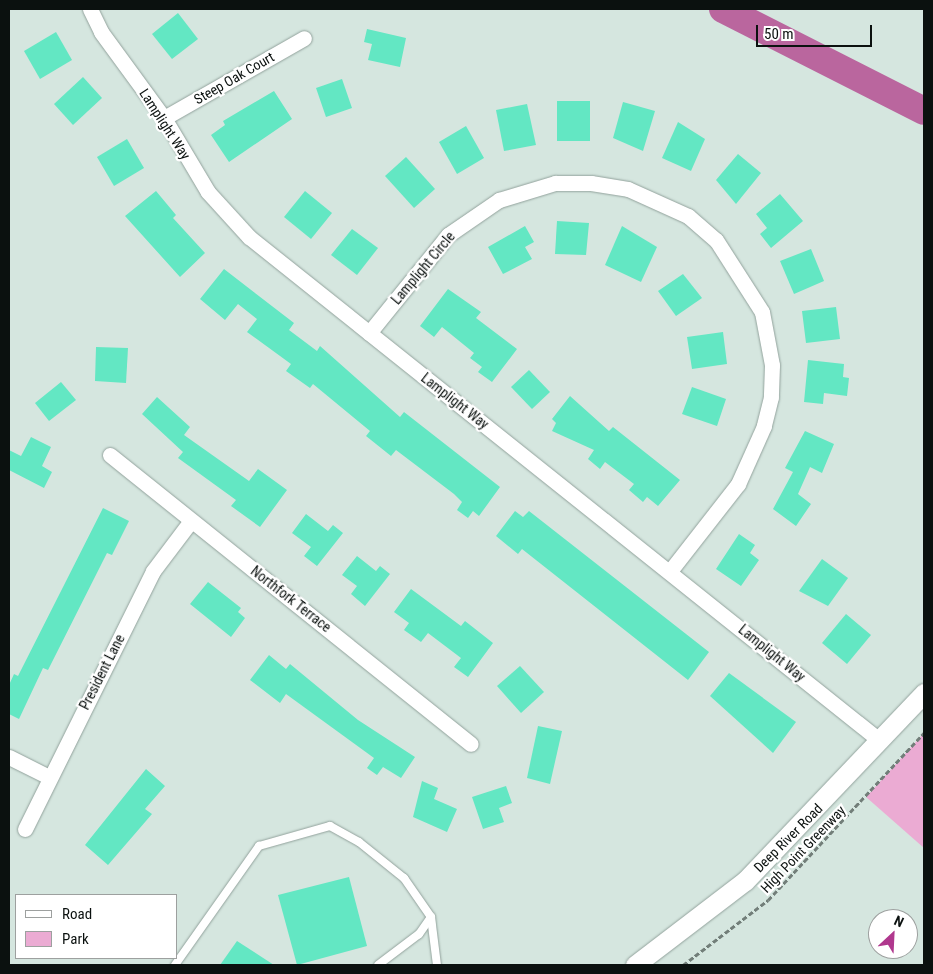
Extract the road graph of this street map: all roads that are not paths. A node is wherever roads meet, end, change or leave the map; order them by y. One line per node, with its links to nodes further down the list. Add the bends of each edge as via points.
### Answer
1 (90, 9): 3 (street, Lamplight Way, via 101,32)
2 (304, 38): 3 (street, Steep Oak Court)
3 (164, 118): 4 (street, Lamplight Way, via 208,192 228,216)
4 (369, 333): 7 (street, Lamplight Way); 7 (street, Lamplight Circle, via 448,235 499,200 555,183 592,183 628,188 688,216 716,240 762,312 772,365 771,397 764,426 738,484)
5 (110, 455): 6 (street, Northfork Terrace)
6 (190, 522): 10 (street, Northfork Terrace); 12 (street, President Lane, via 153,571)
7 (670, 572): 9 (street, Lamplight Way)
8 (924, 693): 9 (street, Deep River Road)
9 (880, 740): 18 (street, Deep River Road, via 745,881)
10 (471, 744)
11 (9, 757): 12 (street)
12 (49, 777): 13 (street, President Lane)
13 (25, 829)
14 (431, 917): 15 (lane, via 404,878 359,842 330,826 259,846); 16 (lane, via 419,934); 17 (lane)
15 (175, 965)
16 (378, 965)
17 (436, 965)
18 (635, 965)

